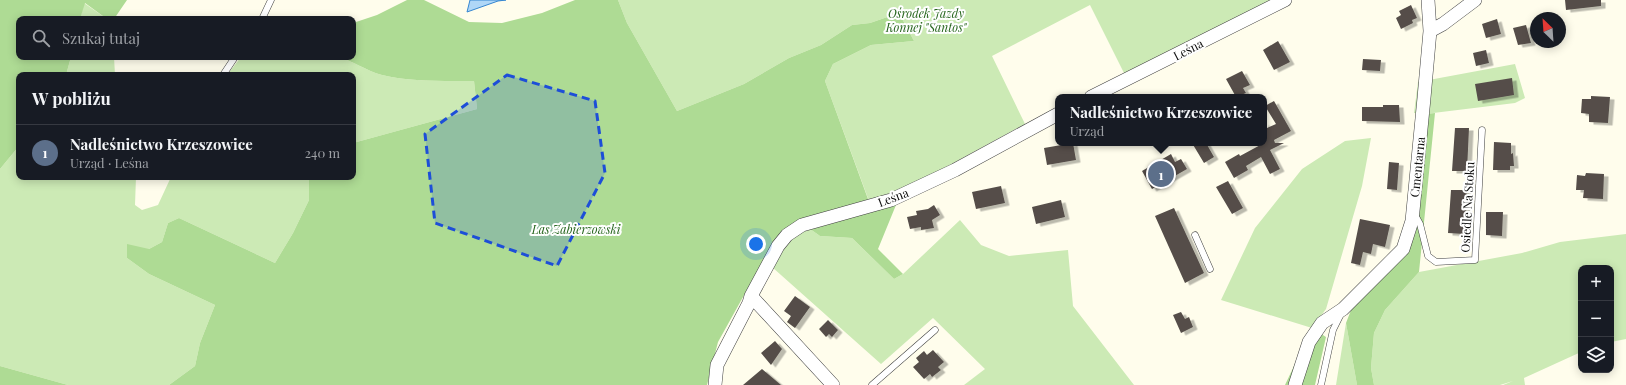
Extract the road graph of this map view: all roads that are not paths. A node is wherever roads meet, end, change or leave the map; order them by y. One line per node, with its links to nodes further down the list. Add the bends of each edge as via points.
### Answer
1 (271, 0): 5 (lane)
2 (1285, 0): 9 (street, Leśna)
3 (1428, 0): 6 (street, Cmentarna)
4 (1475, 0): 6 (street, via 1444,24)
5 (263, 16)
6 (1430, 31): 12 (street, Cmentarna)
7 (233, 60): 8 (lane)
8 (225, 72)
9 (1097, 94)
10 (1055, 116): 15 (street, Leśna, via 955,170 891,200 802,225 787,235 778,246)
11 (1482, 130): 12 (lane, Osiedle Na Stoku, via 1475,260 1436,262 1428,256 1420,224)
12 (1413, 211): 16 (street, Cmentarna, via 1403,249)
13 (1195, 235): 14 (lane)
14 (1210, 269)
15 (751, 296): 18 (street, Leśna, via 717,365); 19 (street)
16 (1343, 309): 21 (street, Cmentarna, via 1322,322 1309,342); 22 (lane, Cmentarna, via 1334,330)
17 (935, 330): 20 (lane)
18 (715, 385)
19 (832, 385)
20 (872, 385)
21 (1295, 385)
22 (1321, 385)

